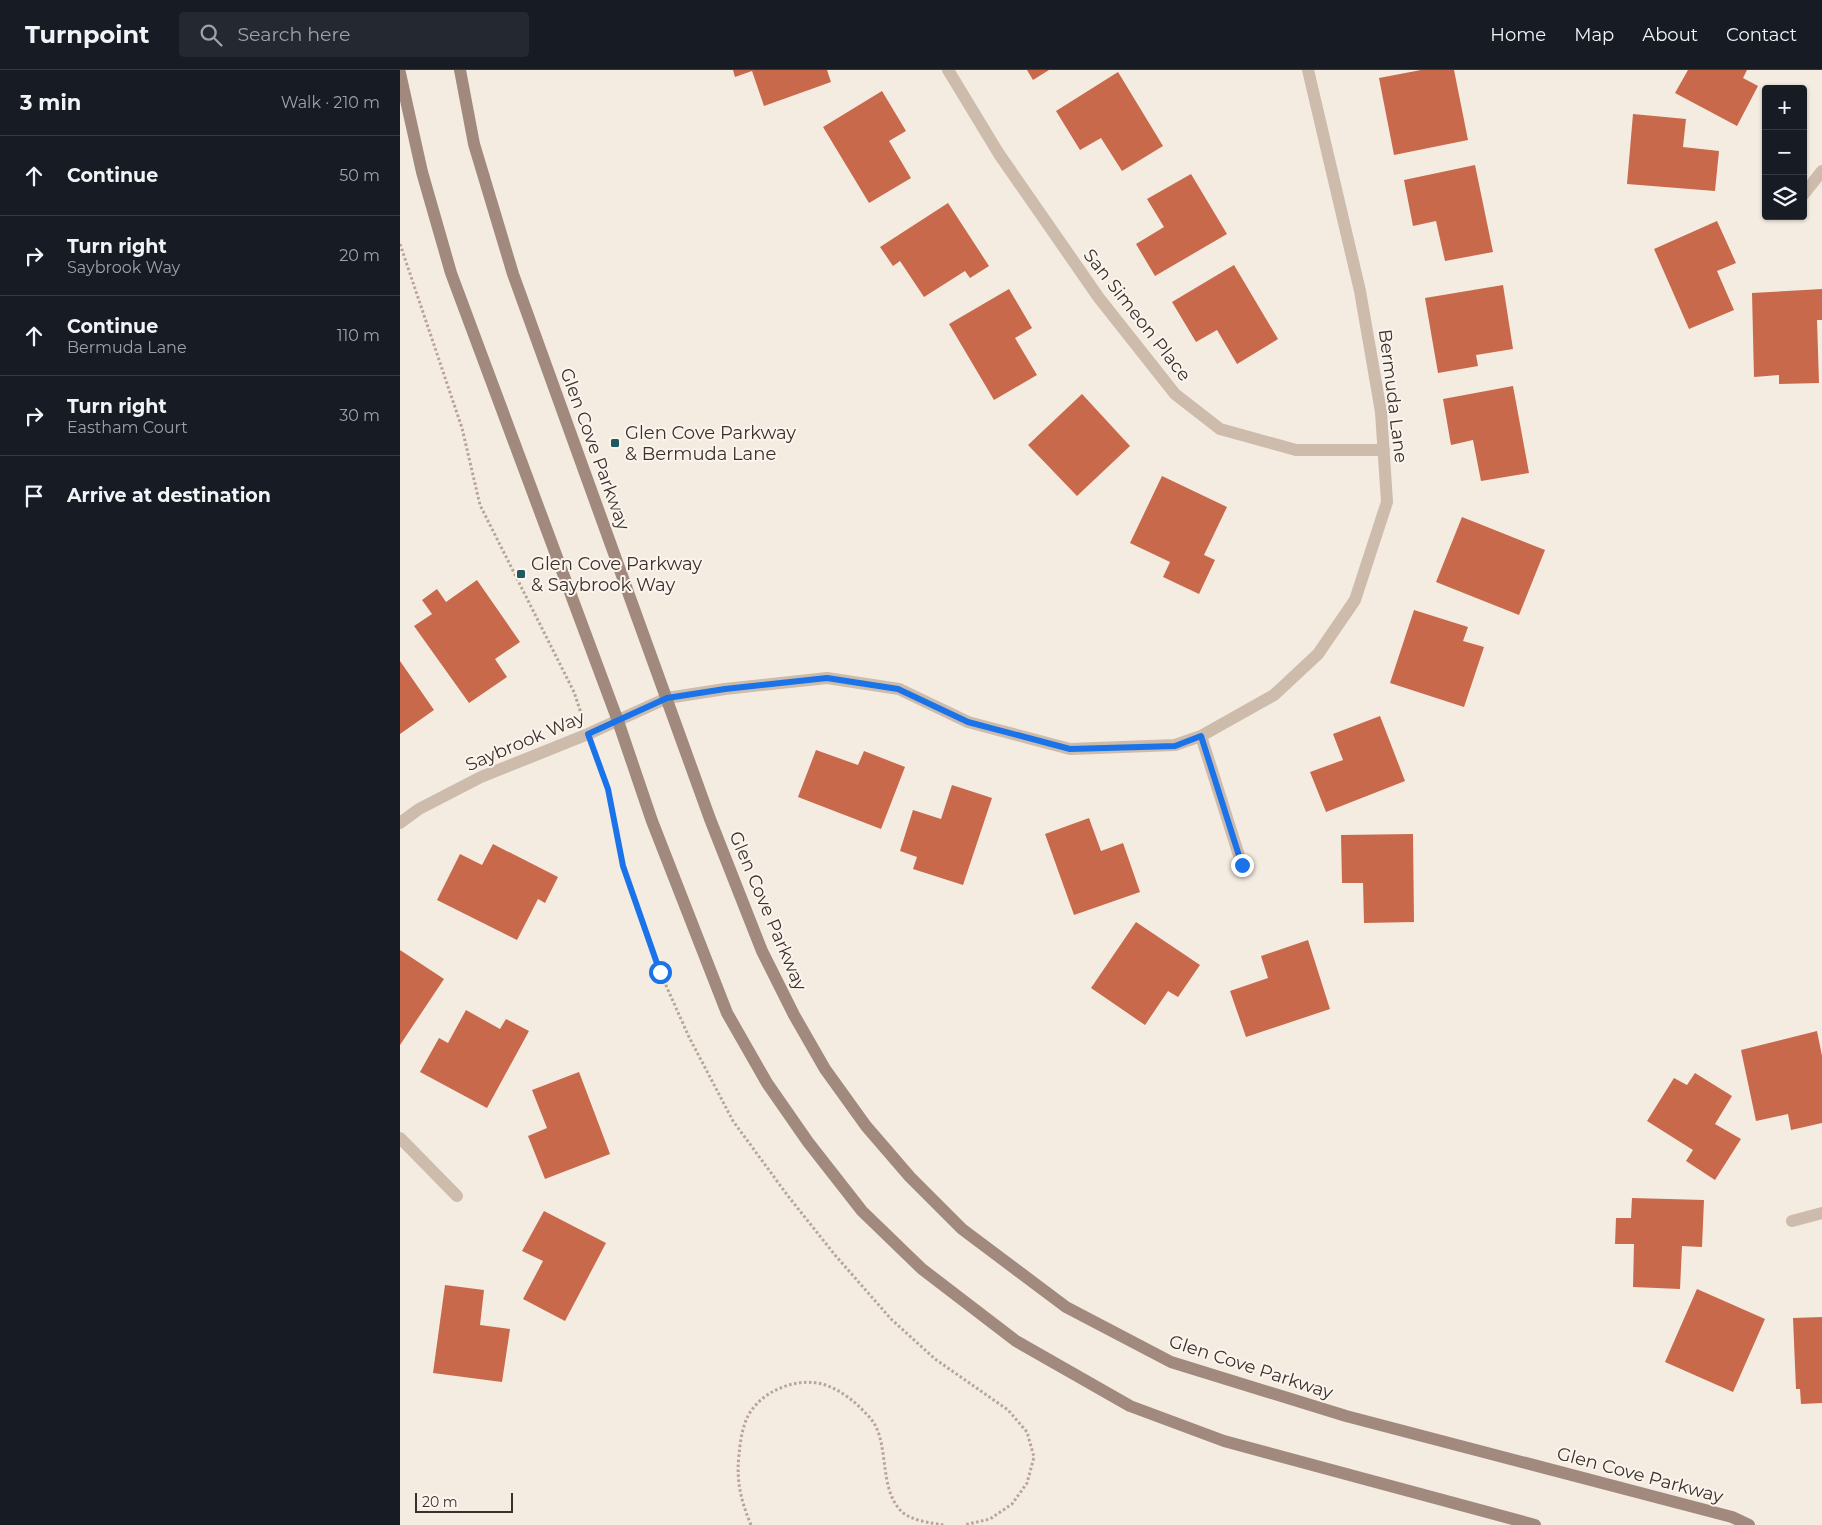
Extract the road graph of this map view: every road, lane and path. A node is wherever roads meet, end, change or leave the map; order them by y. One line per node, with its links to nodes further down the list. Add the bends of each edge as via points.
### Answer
1 (460, 70): 9 (main road, Glen Cove Parkway, via 474,144 513,274)
2 (948, 70): 8 (street, San Simeon Place, via 999,154 1093,290 1175,394 1220,429 1296,450)
3 (1308, 70): 8 (street, Bermuda Lane, via 1360,291 1381,412)
4 (400, 73): 10 (main road, via 422,172 451,273)
5 (1822, 172): 6 (street)
6 (1807, 190)
7 (400, 244): 11 (path, via 462,428 480,504 574,692)
8 (1384, 450): 12 (street, Bermuda Lane, via 1387,502 1355,600 1318,654 1274,695)
9 (667, 698): 10 (street, Saybrook Way); 12 (street, Bermuda Lane, via 827,678 898,689 968,722 1070,749 1175,746); 23 (main road, Glen Cove Parkway, via 710,820 762,951 794,1015 825,1068 866,1126 910,1177 962,1229 1066,1307 1171,1362 1346,1416 1722,1515)
10 (618, 721): 11 (street, Saybrook Way); 22 (main road, via 652,820 727,1013 767,1083 808,1142 862,1211 922,1270 1016,1341 1130,1406 1224,1441)
11 (588, 734): 13 (street, Saybrook Way, via 481,777 419,809); 21 (path, via 608,789 623,866 660,972 733,1122 835,1255 891,1319 935,1359 1008,1410 1027,1432 1034,1457 1027,1483 1012,1504 990,1519)
12 (1201, 736): 14 (street)
13 (400, 823)
14 (1242, 865)
15 (400, 1138): 16 (street)
16 (457, 1196)
17 (1822, 1213): 18 (street)
18 (1792, 1221)
19 (751, 1525): 20 (path, via 740,1501 737,1472 740,1442 748,1417 766,1395 792,1384 821,1384 851,1399 872,1421 884,1454 887,1486 902,1512 928,1523)
20 (944, 1525)
21 (964, 1525)
22 (1536, 1525)
23 (1748, 1525)

